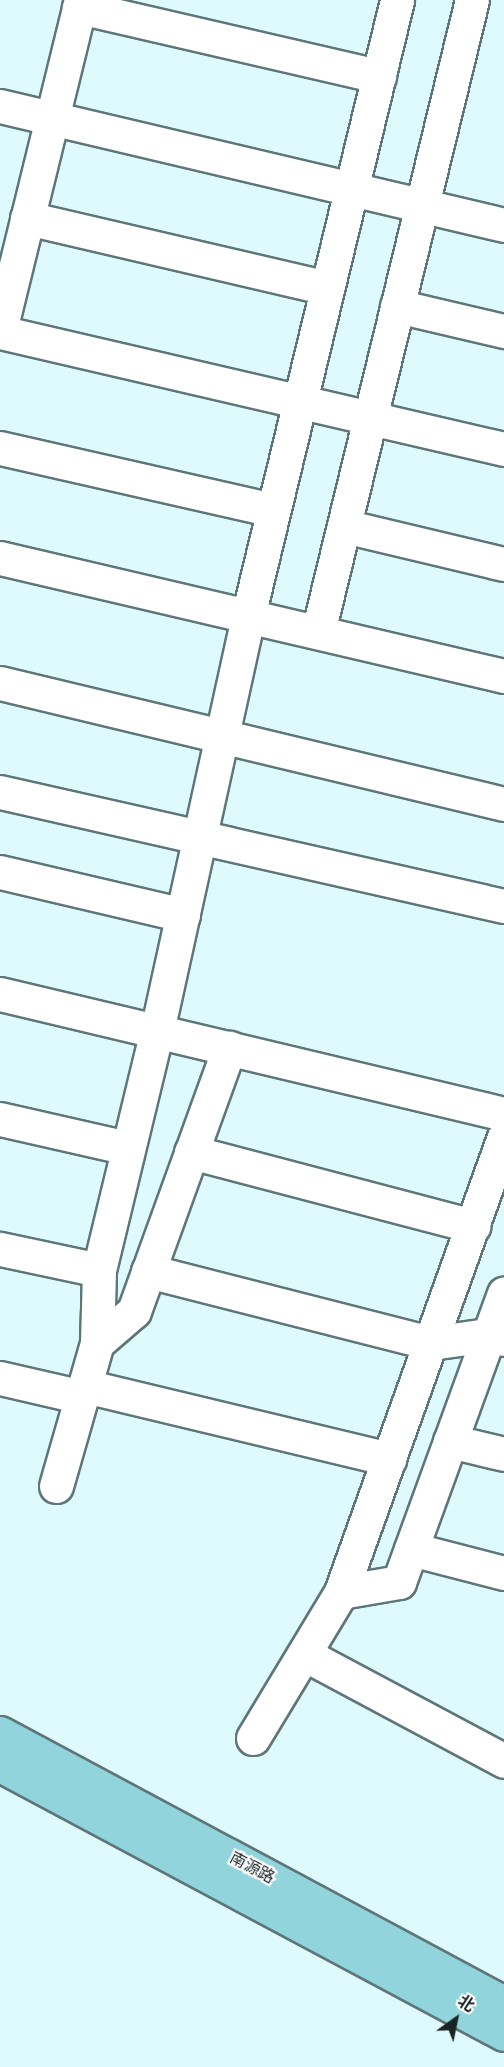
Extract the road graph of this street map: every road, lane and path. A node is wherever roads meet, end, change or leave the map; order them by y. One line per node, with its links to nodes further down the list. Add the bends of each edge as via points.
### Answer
1 (398, 0): 4 (street)
2 (472, 0): 8 (street)
3 (80, 3): 4 (street); 6 (street)
4 (379, 76): 7 (street)
5 (0, 106): 6 (street)
6 (52, 118): 7 (street); 9 (street)
7 (352, 189): 8 (street); 11 (street)
8 (422, 206): 10 (street); 12 (street)
9 (27, 219): 11 (street); 13 (street)
10 (504, 225)
11 (327, 288): 15 (street)
12 (397, 306): 14 (street); 16 (street)
13 (0, 331): 15 (street)
14 (504, 331)
15 (300, 402): 16 (street); 19 (street)
16 (370, 418): 18 (street); 20 (street)
17 (0, 448): 19 (street)
18 (504, 449)
19 (273, 510): 23 (street)
20 (344, 526): 22 (street); 24 (street)
21 (0, 558): 23 (street)
22 (504, 564)
23 (248, 616): 24 (street); 27 (street)
24 (318, 632): 25 (street)
25 (504, 676)
26 (0, 683): 27 (street)
27 (222, 736): 29 (street); 30 (street)
28 (0, 792): 30 (street)
29 (504, 804)
30 (199, 840): 32 (street); 33 (street)
31 (0, 872): 33 (street)
32 (504, 906)
33 (183, 915): 35 (street)
34 (0, 994): 35 (street)
35 (157, 1031): 36 (street); 40 (street)
36 (229, 1048): 37 (street); 41 (street)
37 (504, 1114)
38 (0, 1119): 40 (street)
39 (504, 1138): 42 (street)
40 (128, 1148): 44 (street)
41 (191, 1152): 42 (street); 45 (street)
42 (473, 1226): 49 (street)
43 (0, 1249): 44 (street)
44 (99, 1270): 48 (street)
45 (148, 1271): 48 (street, via 134,1311); 49 (street)
46 (504, 1293): 47 (street)
47 (496, 1337): 49 (street); 52 (street)
48 (97, 1343): 51 (street)
49 (431, 1343): 54 (street)
50 (0, 1378): 51 (street)
51 (83, 1391): 54 (street); 55 (street)
52 (450, 1441): 53 (street); 56 (street)
53 (504, 1454)
54 (389, 1459): 58 (street)
55 (56, 1486)
56 (411, 1549): 57 (street); 58 (street, via 399,1582)
57 (504, 1573)
58 (341, 1592): 59 (street)
59 (304, 1654): 61 (street); 62 (street)
60 (0, 1733): 64 (main road, 南源路)
61 (253, 1738)
62 (504, 1761)
63 (0, 1765): 65 (main road, 南源路)
64 (504, 2002)
65 (504, 2034)

